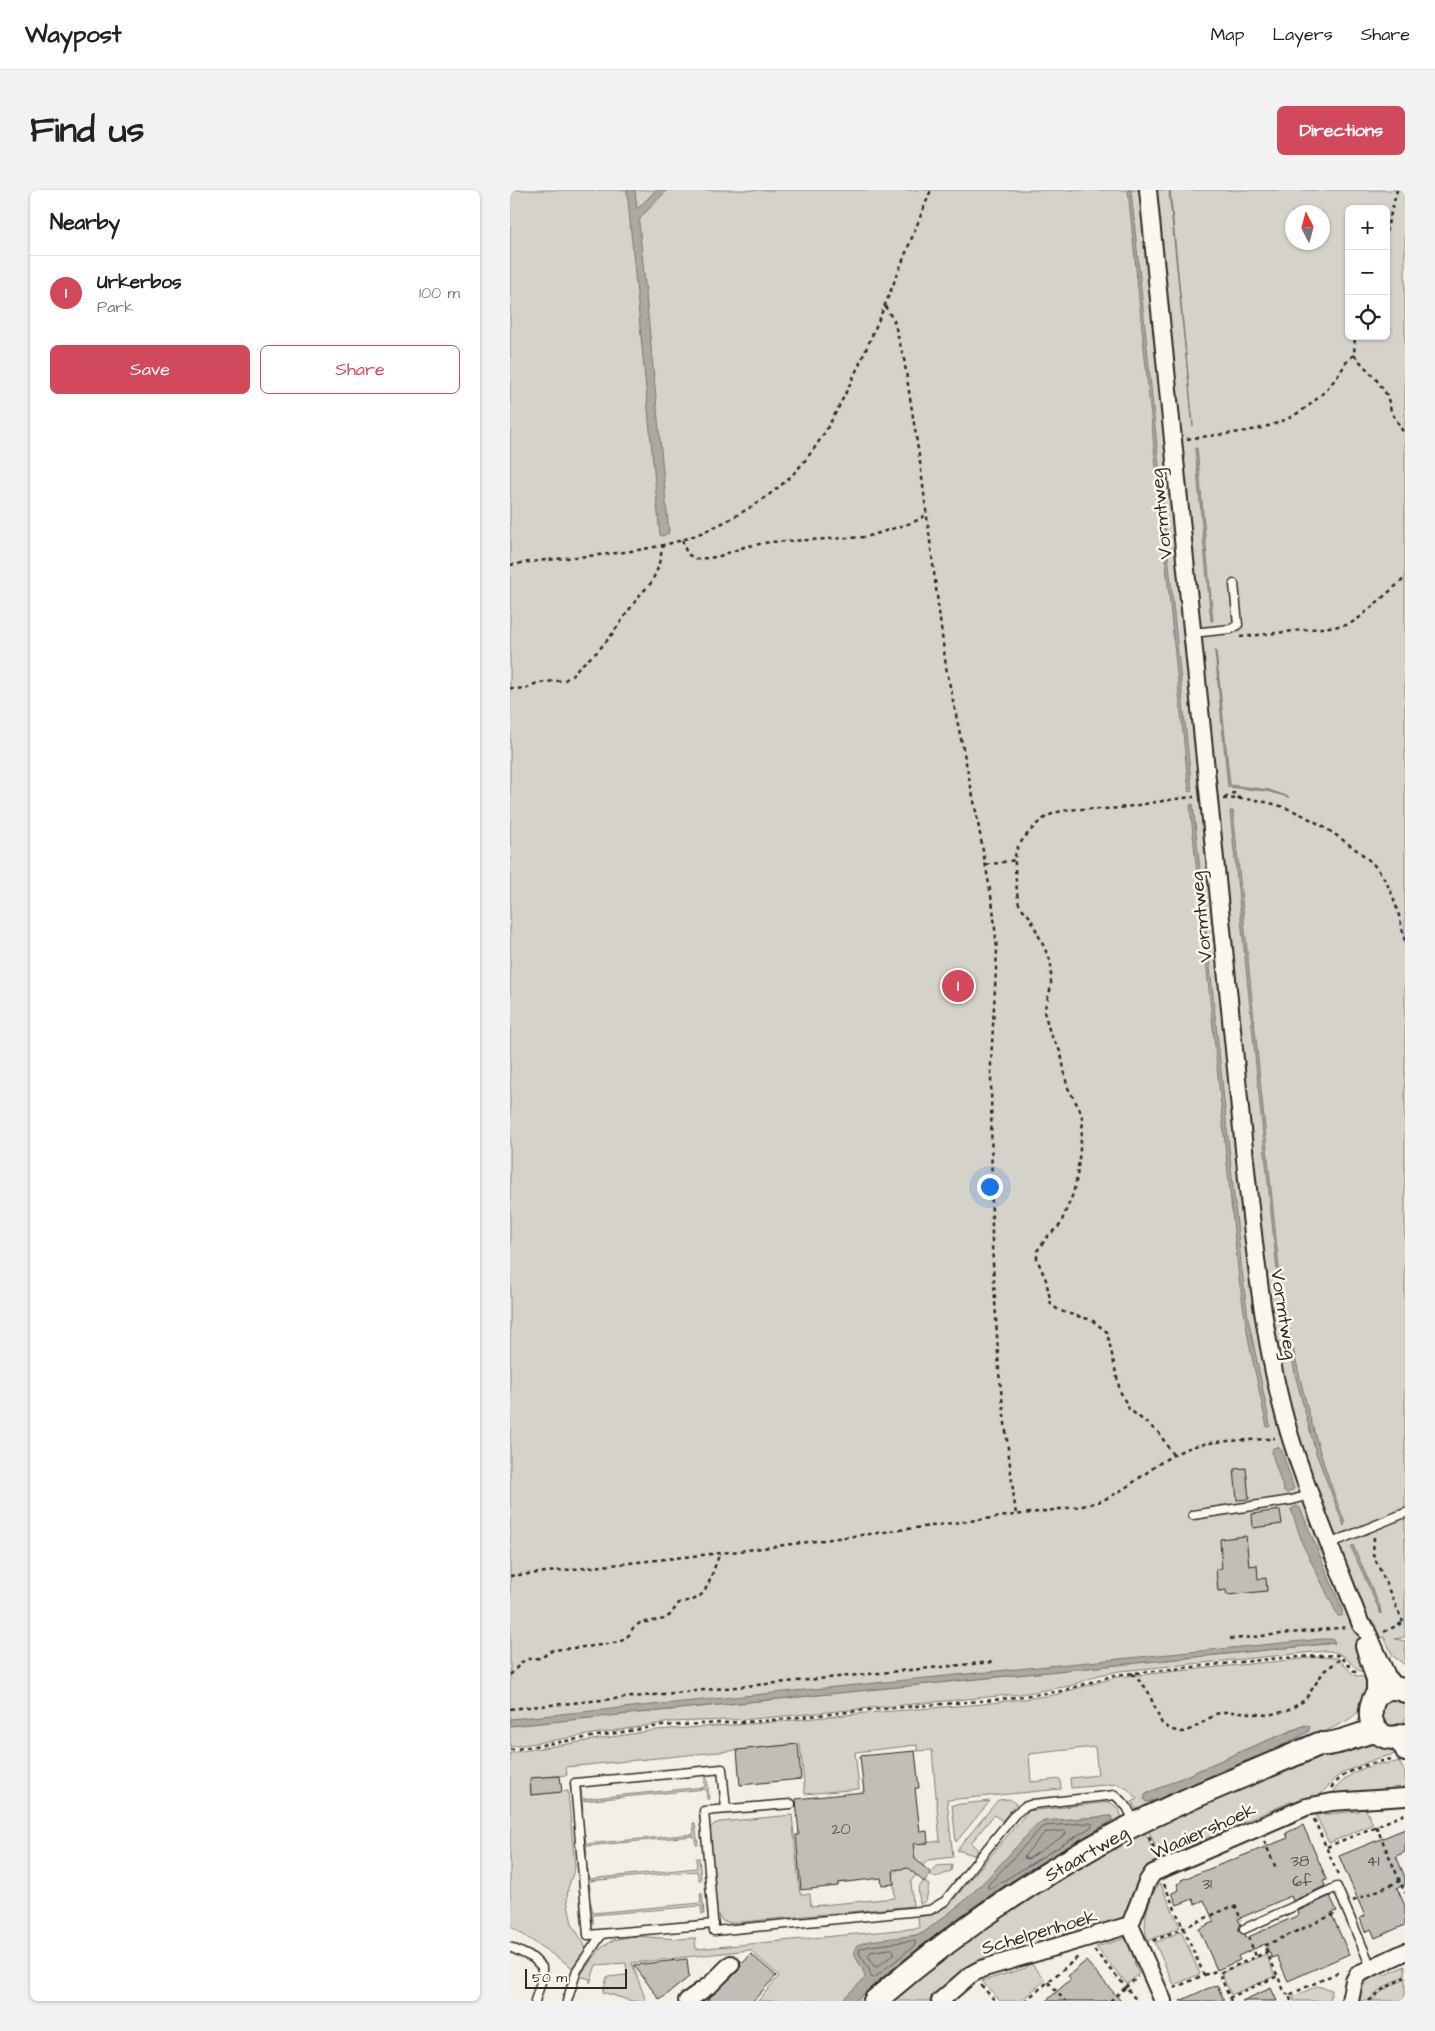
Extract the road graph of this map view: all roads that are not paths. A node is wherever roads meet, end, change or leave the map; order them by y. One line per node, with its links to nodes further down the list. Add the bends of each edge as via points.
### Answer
1 (1148, 190): 3 (street, Vormtweg)
2 (1234, 584): 3 (lane, via 1238,625 1231,629)
3 (1192, 632): 4 (street, Vormtweg, via 1255,1253 1267,1339 1290,1436)
4 (1309, 1495): 6 (lane); 7 (street, Vormtweg)
5 (1405, 1513): 7 (lane)
6 (1193, 1515)
7 (1329, 1544): 8 (street, Vormtweg)
8 (1361, 1625): 9 (street, Vormtweg, via 1366,1629 1387,1676); 10 (street, Vormtweg, via 1358,1631 1375,1680)
9 (1401, 1689): 10 (main road, Staartweg, via 1385,1690)
10 (1372, 1703): 11 (main road, via 1371,1721); 12 (main road, Staartweg, via 1360,1719 1323,1737)
11 (1395, 1743): 12 (main road, Staartweg, via 1364,1733 1328,1745)
12 (1319, 1744): 16 (main road, Staartweg)
13 (1405, 1797): 18 (street, Waaiershoek, via 1306,1807 1158,1870 1147,1882)
14 (791, 1804): 15 (lane)
15 (726, 1809): 17 (lane, via 704,1811); 20 (lane, via 722,1770 575,1783 588,1935)
16 (1141, 1828): 17 (lane, via 1115,1795 1028,1805 1015,1814 946,1901 930,1910 714,1930); 29 (main road, Staartweg, via 1042,1878 972,1924)
17 (714, 1924): 20 (lane)
18 (1130, 1925): 25 (street, via 1150,1971); 30 (street, Schelpenhoek, via 1087,1942 981,1969)
19 (1244, 1929): 24 (lane, via 1337,1887)
20 (602, 1934): 27 (lane, via 577,1970)
21 (510, 1947): 26 (lane, via 533,1958 542,1967)
22 (1405, 1952): 24 (street)
23 (730, 1964): 28 (street, via 712,1984)
24 (1371, 1967): 31 (street, via 1356,1977)
25 (1166, 1996)
26 (535, 2001)
27 (568, 2001)
28 (687, 2001)
29 (875, 2001)
30 (940, 2001)
31 (1350, 2001)

